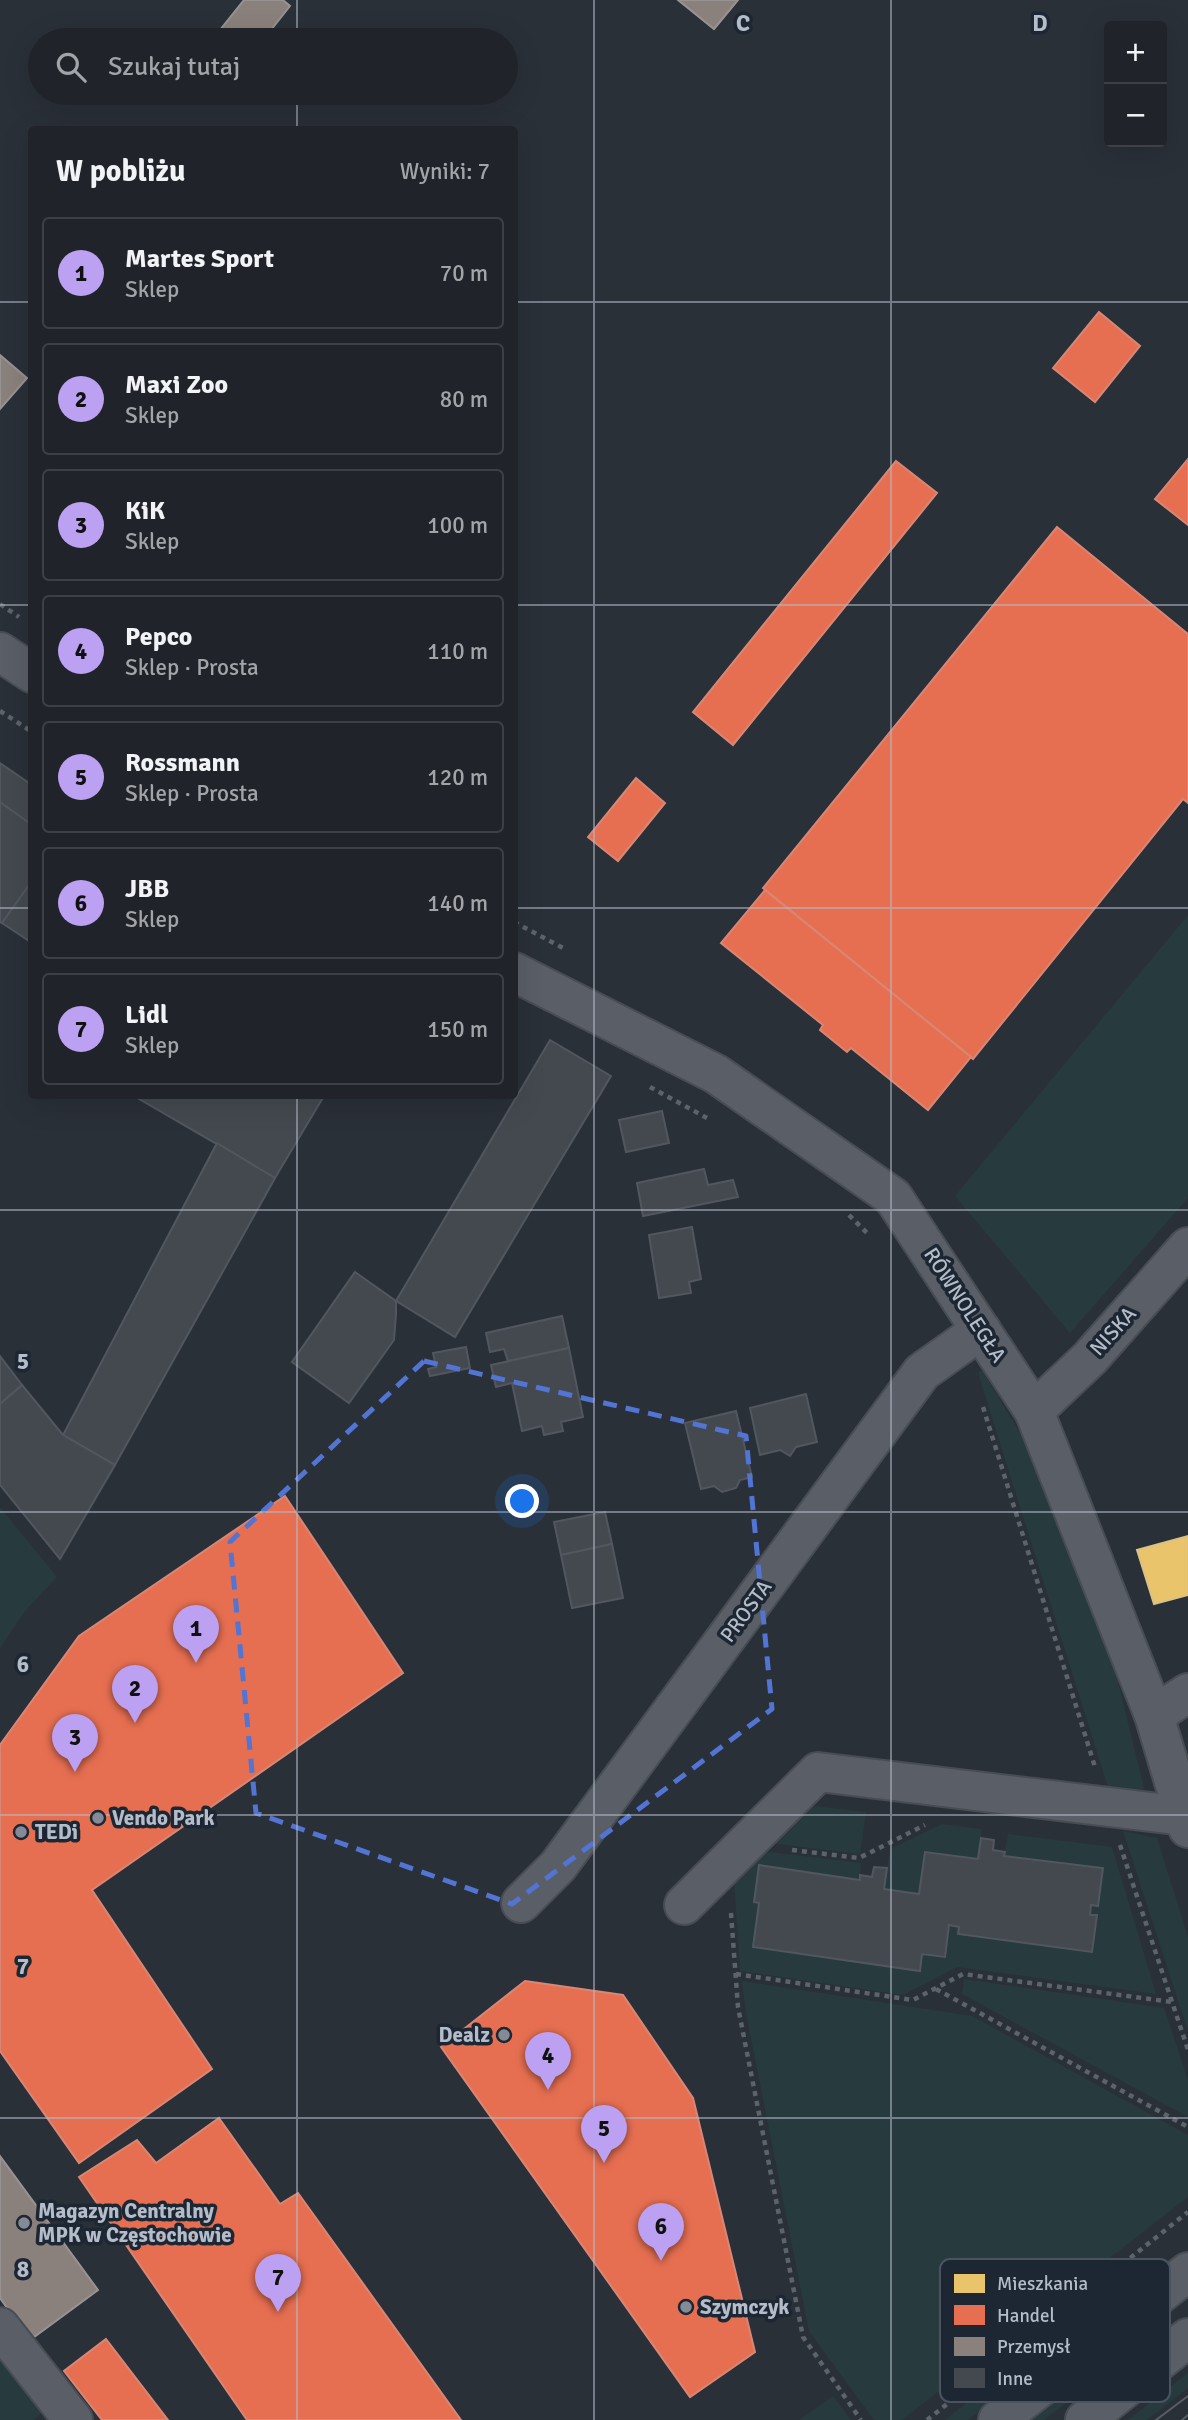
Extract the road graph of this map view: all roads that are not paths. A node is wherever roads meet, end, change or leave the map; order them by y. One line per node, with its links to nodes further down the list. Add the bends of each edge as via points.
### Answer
1 (0, 652): 2 (street)
2 (28, 670)
3 (518, 974): 5 (street, RÓWNOLEGŁA, via 716,1074 893,1197)
4 (1188, 1247): 6 (street, NISKA, via 1090,1358)
5 (981, 1330): 6 (street, RÓWNOLEGŁA); 10 (street, PROSTA, via 922,1372 558,1866)
6 (1034, 1411): 8 (street, RÓWNOLEGŁA)
7 (1188, 1693): 8 (street)
8 (1153, 1715): 9 (street, RÓWNOLEGŁA)
9 (1186, 1822): 11 (street, via 818,1772)
10 (521, 1903)
11 (684, 1905)
12 (1188, 2273): 13 (street)
13 (1170, 2287)
14 (0, 2327): 19 (street)
15 (1188, 2338): 16 (street)
16 (1170, 2352)
17 (1021, 2402): 20 (street)
18 (1107, 2402): 21 (street)
19 (73, 2420)
20 (998, 2420)
21 (1084, 2420)

